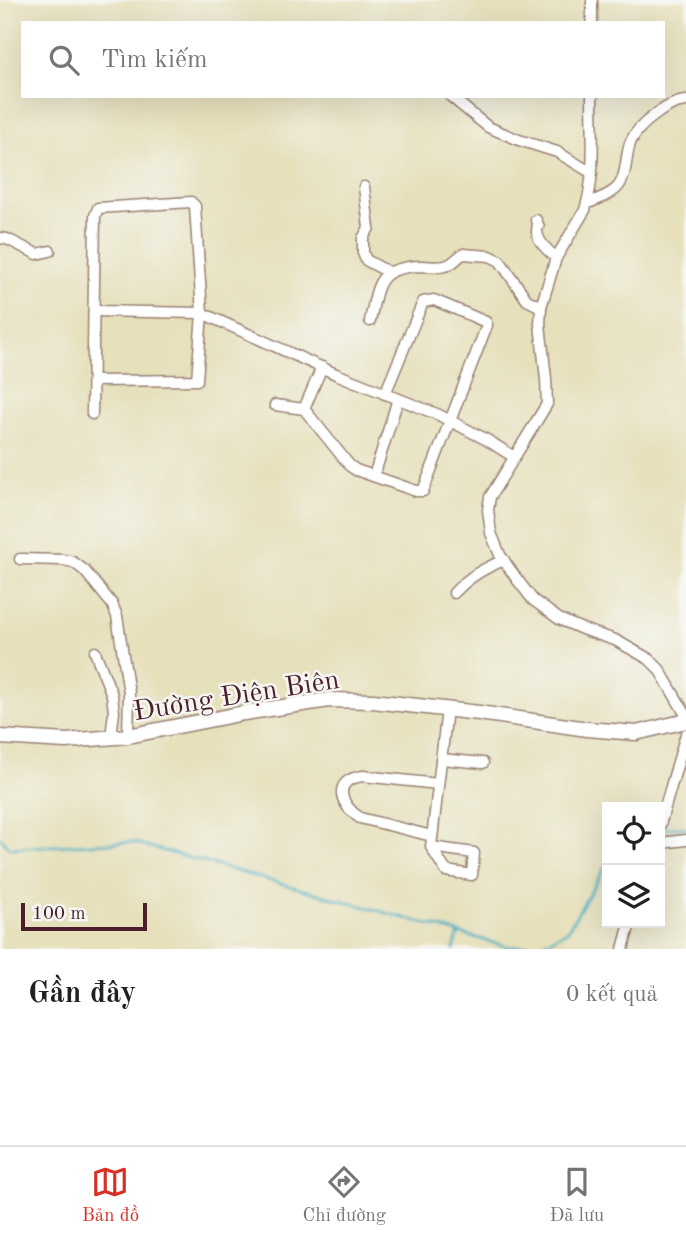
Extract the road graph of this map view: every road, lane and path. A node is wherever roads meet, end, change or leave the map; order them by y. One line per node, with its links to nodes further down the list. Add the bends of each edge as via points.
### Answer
1 (592, 0): 2 (street)
2 (592, 21)
3 (452, 98): 6 (street, via 488,127 557,152)
4 (592, 98): 6 (street)
5 (686, 101): 8 (street, via 661,110 644,125 631,140 620,185)
6 (592, 173): 8 (street)
7 (364, 187): 13 (street, via 369,228 363,238 363,253 366,260)
8 (587, 203): 12 (street)
9 (536, 220): 12 (street, via 538,238)
10 (0, 238): 11 (street, via 37,254)
11 (50, 251)
12 (556, 258): 14 (street)
13 (388, 272): 14 (street, via 439,267 463,254 490,256 500,261 527,300); 17 (street, via 376,294)
14 (541, 307): 26 (street, via 547,404)
15 (94, 311): 16 (street); 16 (street, via 98,208 191,202 195,206); 19 (street)
16 (202, 313): 18 (street); 19 (street, via 197,380)
17 (370, 321)
18 (322, 367): 20 (street); 23 (street)
19 (93, 381): 24 (street)
20 (385, 394): 21 (street); 25 (street, via 423,302 434,299 487,325)
21 (398, 399): 25 (street); 27 (street)
22 (275, 405): 23 (street)
23 (304, 409): 27 (street, via 350,466)
24 (92, 414)
25 (450, 421): 26 (street); 27 (street, via 423,491)
26 (514, 457): 29 (street, via 490,497 488,510 491,533)
27 (374, 476)
28 (20, 559): 36 (street, via 77,564 112,604 129,693)
29 (504, 560): 30 (street, via 479,571); 33 (street, via 533,600 559,619 615,640 649,659)
30 (454, 593)
31 (95, 652): 38 (street, via 112,695)
32 (447, 709): 34 (main road, Đường Điện Biên, via 636,733); 36 (main road, Đường Điện Biên, via 329,700); 39 (street)
33 (686, 715)
34 (686, 721)
35 (686, 734): 42 (street)
36 (128, 736): 38 (main road, Đường Điện Biên)
37 (0, 737): 38 (main road, Đường Điện Biên, via 66,741)
38 (111, 737)
39 (441, 759): 40 (street); 41 (street)
40 (483, 764)
41 (438, 784): 41 (street, via 431,841 360,818 343,801 345,783 355,777)
42 (665, 809)
43 (686, 840): 44 (street)
44 (665, 842)
45 (629, 928): 46 (street)
46 (623, 949)

